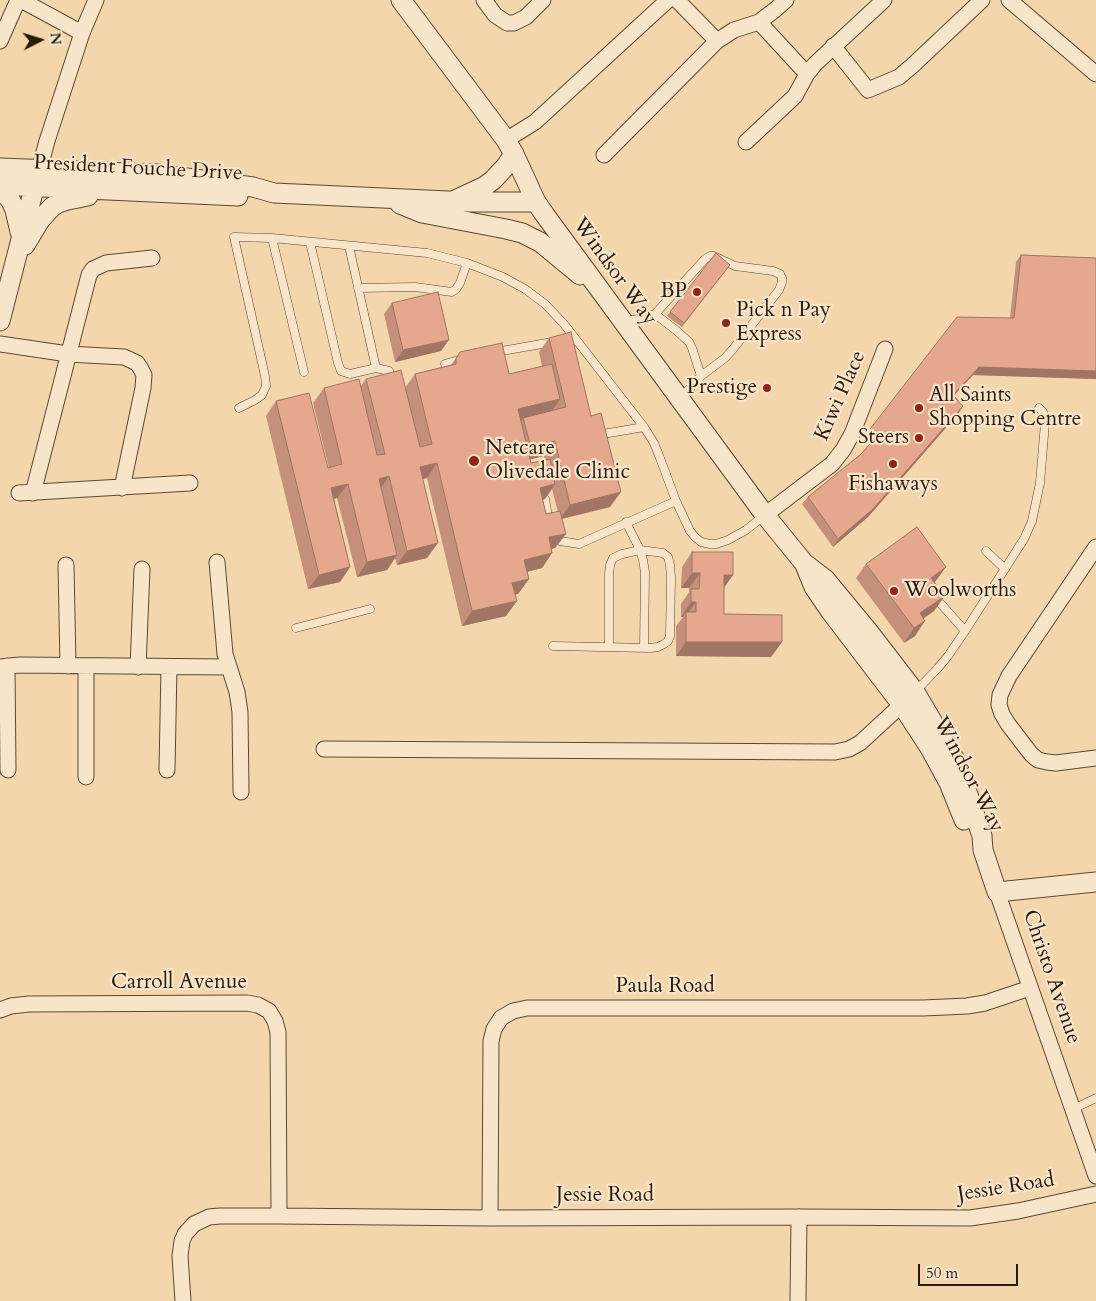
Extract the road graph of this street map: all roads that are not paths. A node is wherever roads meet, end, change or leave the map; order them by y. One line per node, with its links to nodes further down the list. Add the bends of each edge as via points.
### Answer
1 (20, 0): 13 (street); 15 (street)
2 (96, 0): 13 (street)
3 (401, 0): 20 (street, Windsor Way)
4 (484, 0): 5 (street, via 495,15 507,23 526,17)
5 (543, 0)
6 (668, 0): 20 (street)
7 (677, 0): 14 (street)
8 (786, 0): 12 (street)
9 (884, 0): 16 (street)
10 (982, 0): 16 (street, via 899,77 868,90)
11 (1010, 0): 18 (street)
12 (758, 22): 14 (street); 17 (street)
13 (82, 33): 23 (street)
14 (717, 40): 21 (street)
15 (0, 41)
16 (833, 46): 17 (street)
17 (806, 74): 19 (street, via 795,96)
18 (1096, 74)
19 (746, 142)
20 (510, 147): 29 (street, via 506,166 493,180); 30 (street, Windsor Way)
21 (604, 155)
22 (0, 168): 23 (street, President Fouche Drive)
23 (37, 179): 24 (street, President Fouche Drive); 25 (street, President Fouche Drive); 27 (street, President Fouche Drive, via 71,170 157,174); 31 (street)
24 (0, 185)
25 (129, 191): 27 (street, President Fouche Drive, via 252,197); 37 (street, via 76,197 52,206 40,220)
26 (0, 192): 31 (street, via 12,202)
27 (274, 193): 28 (street, President Fouche Drive)
28 (390, 199): 29 (street, President Fouche Drive); 39 (street, via 422,213 506,229 540,242)
29 (452, 202): 30 (street, President Fouche Drive)
30 (536, 202): 39 (street, Windsor Way)
31 (21, 236): 37 (street)
32 (272, 238): 33 (lane); 52 (lane); 55 (lane, via 234,237 266,386 262,395)
33 (310, 242): 34 (lane); 50 (lane, via 341,371 350,374)
34 (349, 246): 36 (lane, via 427,253); 38 (lane)
35 (152, 258): 46 (street, via 106,263 93,269 86,282)
36 (468, 263): 38 (lane, via 460,284 452,292 415,287); 43 (lane, via 524,289 545,304)
37 (14, 265): 41 (street)
38 (358, 288): 50 (lane)
39 (603, 296): 42 (street, Windsor Way)
40 (655, 314): 42 (lane); 53 (lane, via 689,342); 53 (lane, via 710,256 735,266 780,274 782,286 769,305 734,349)
41 (0, 320)
42 (623, 323): 54 (street, Windsor Way)
43 (575, 338): 47 (lane); 57 (lane)
44 (0, 344): 46 (street)
45 (885, 349): 63 (street, Kiwi Place, via 843,450 832,464)
46 (68, 354): 60 (street, via 124,357 137,364 144,376); 60 (street, via 26,493)
47 (488, 354)
48 (467, 358): 49 (lane)
49 (445, 364)
50 (376, 368): 51 (lane)
51 (389, 370)
52 (304, 372)
53 (701, 376): 54 (lane)
54 (681, 399): 63 (street, Windsor Way)
55 (239, 408)
56 (1039, 408): 70 (lane, via 1045,416 1045,431 1037,501 1024,539)
57 (644, 427): 58 (lane, via 599,435 594,434); 62 (lane, via 654,443)
58 (591, 428)
59 (190, 483): 60 (street)
60 (122, 488)
61 (537, 488): 64 (lane, via 545,499 552,536 560,541 579,544)
62 (676, 501): 63 (lane, via 695,537 710,544 737,536); 64 (lane)
63 (765, 515): 85 (street, Windsor Way, via 804,563 830,612)
64 (626, 522): 66 (lane)
65 (1096, 548): 88 (street, via 1009,676 999,705 1008,724 1038,760 1056,762)
66 (640, 550): 77 (lane, via 613,558 610,565); 78 (lane, via 645,572); 78 (lane, via 663,553 670,565 670,636 658,647)
67 (986, 551): 70 (lane)
68 (216, 562): 84 (street)
69 (66, 565): 79 (street)
70 (1005, 568): 75 (lane)
71 (142, 569): 82 (street)
72 (941, 604): 75 (lane)
73 (370, 610): 74 (lane)
74 (296, 628)
75 (965, 631): 85 (lane, via 938,668)
76 (552, 646): 77 (lane)
77 (609, 647): 78 (lane)
78 (644, 648)
79 (68, 666): 80 (street); 81 (street)
80 (86, 666): 82 (street); 91 (street)
81 (3, 667): 86 (street)
82 (138, 667): 83 (street)
83 (169, 667): 84 (street); 90 (street)
84 (228, 667): 92 (street, via 240,712)
85 (909, 698): 87 (street, via 860,743 835,752); 93 (street, Windsor Way, via 974,842)
86 (4, 741): 89 (street)
87 (324, 748)
88 (1096, 758)
89 (8, 770)
90 (167, 770)
91 (86, 777)
92 (241, 792)
93 (982, 850): 95 (street, Christo Avenue)
94 (1096, 882): 95 (street)
95 (997, 892): 96 (street, Christo Avenue)
96 (1030, 988): 99 (street, Christo Avenue); 104 (street, Paula Road, via 985,1003 933,1008 527,1008 513,1011 501,1018 491,1041)
97 (0, 1010): 102 (street, Carroll Avenue, via 30,1004 247,1003 269,1011 278,1032)
98 (1096, 1098): 99 (lane)
99 (1073, 1109): 100 (street, Christo Avenue)
100 (1096, 1176)
101 (1096, 1194): 103 (street, Jessie Road, via 1018,1212 970,1218)
102 (279, 1216): 104 (street, Jessie Road); 105 (street, Jessie Road, via 209,1217 194,1224 180,1247)
103 (799, 1217): 104 (street, Jessie Road); 106 (street)
104 (490, 1218)
105 (183, 1301)
106 (798, 1301)

